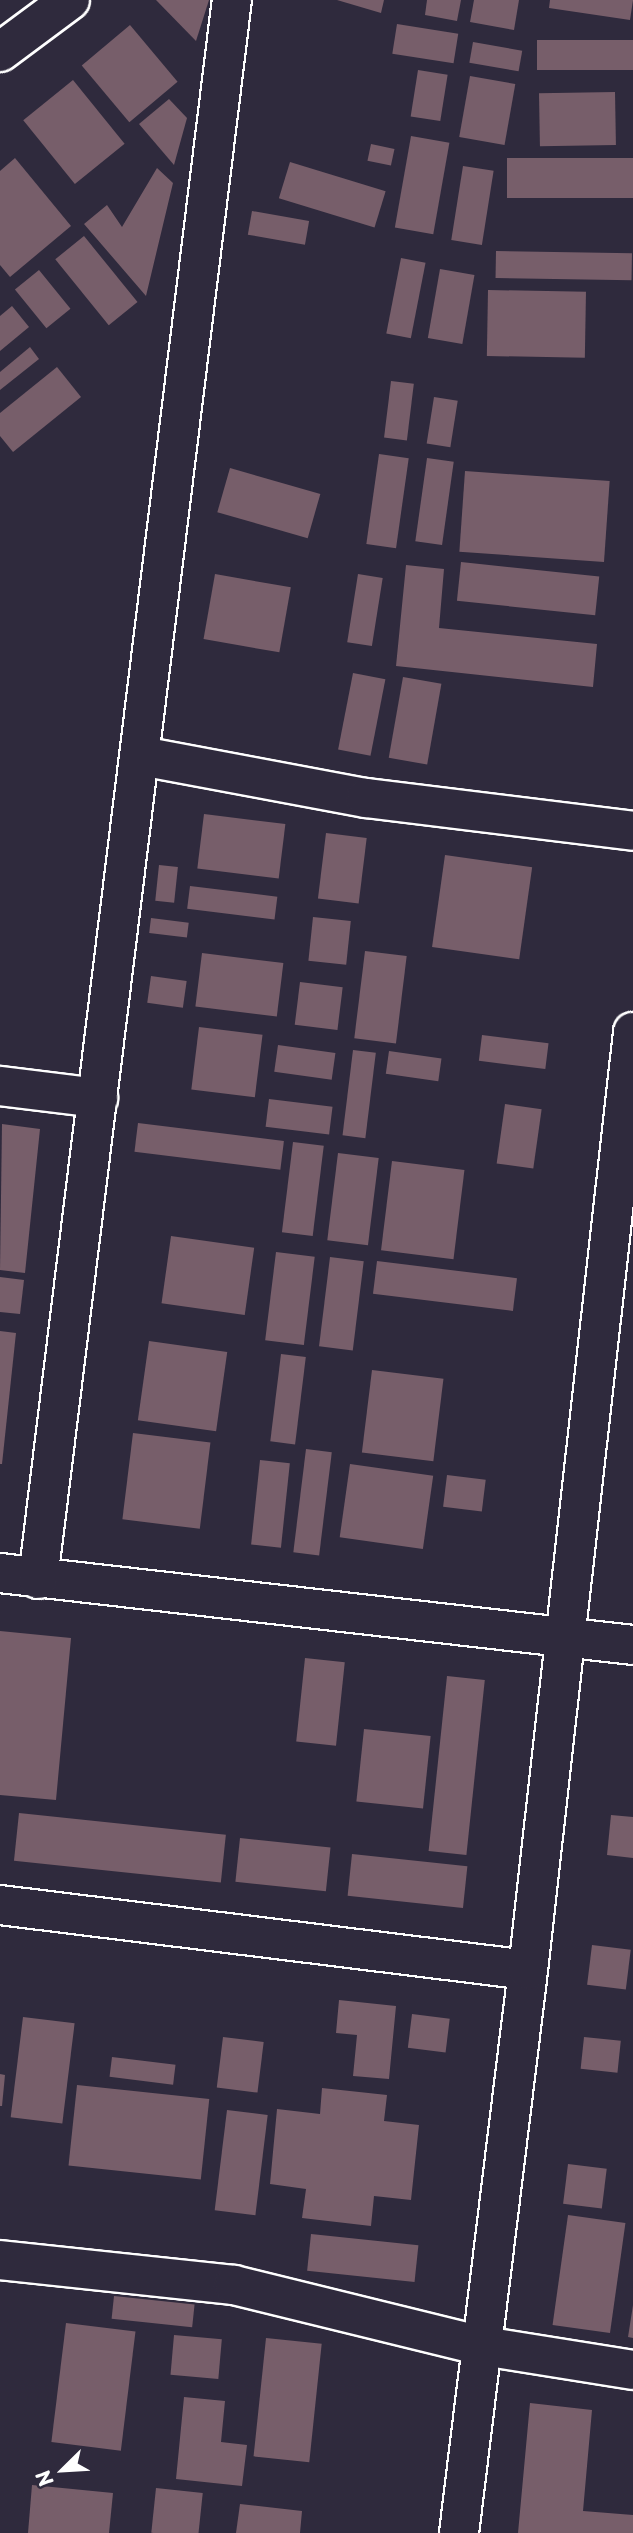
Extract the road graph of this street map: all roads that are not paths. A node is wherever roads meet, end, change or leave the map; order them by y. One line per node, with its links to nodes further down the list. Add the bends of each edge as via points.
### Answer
1 (70, 0): 3 (street)
2 (232, 0): 4 (street)
3 (0, 52)
4 (141, 756): 5 (street, via 366,798); 8 (street)
5 (633, 831)
6 (633, 1032): 11 (street)
7 (0, 1086): 8 (street)
8 (98, 1098): 10 (street)
9 (0, 1573): 10 (street)
10 (38, 1579): 11 (street)
11 (566, 1636): 12 (street); 14 (street)
12 (633, 1645)
13 (0, 1905): 14 (street)
14 (528, 1970): 16 (street)
15 (0, 2260): 16 (street, via 234,2285)
16 (483, 2346): 17 (street); 18 (street)
17 (633, 2370)
18 (459, 2533)

